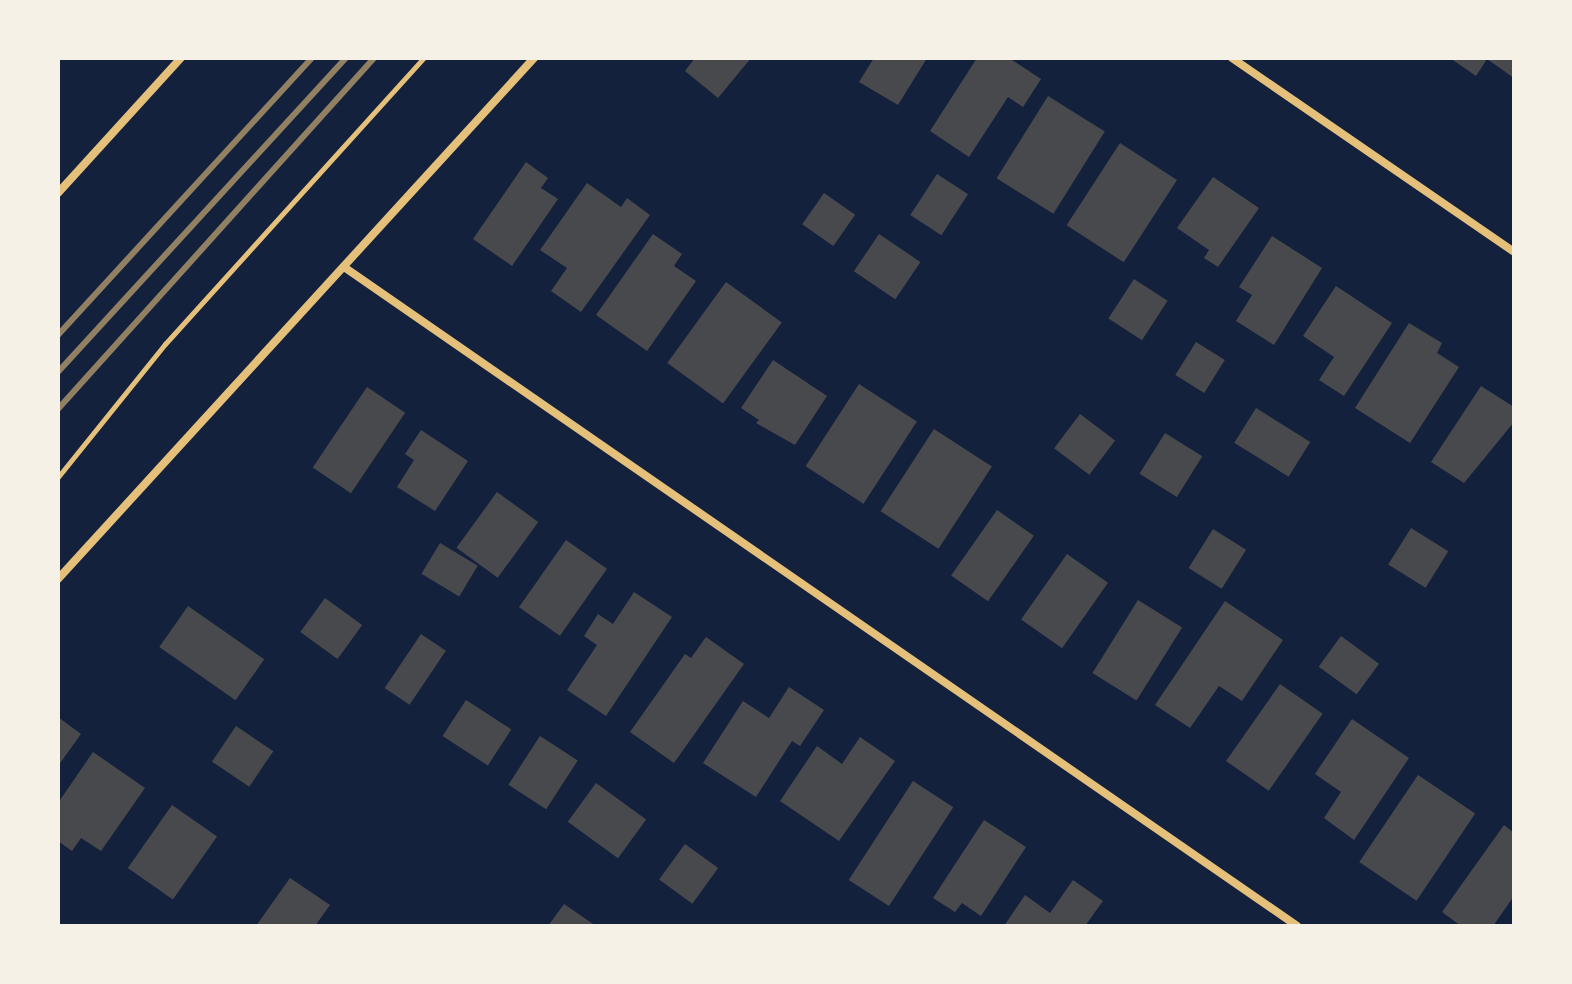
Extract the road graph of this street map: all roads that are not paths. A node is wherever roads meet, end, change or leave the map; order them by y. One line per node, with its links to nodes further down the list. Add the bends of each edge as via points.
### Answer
1 (181, 58): 4 (street)
2 (534, 58): 6 (street)
3 (1232, 58): 5 (street)
4 (58, 193)
5 (1514, 252)
6 (344, 267): 7 (street); 8 (street)
7 (58, 579)
8 (1297, 926)

